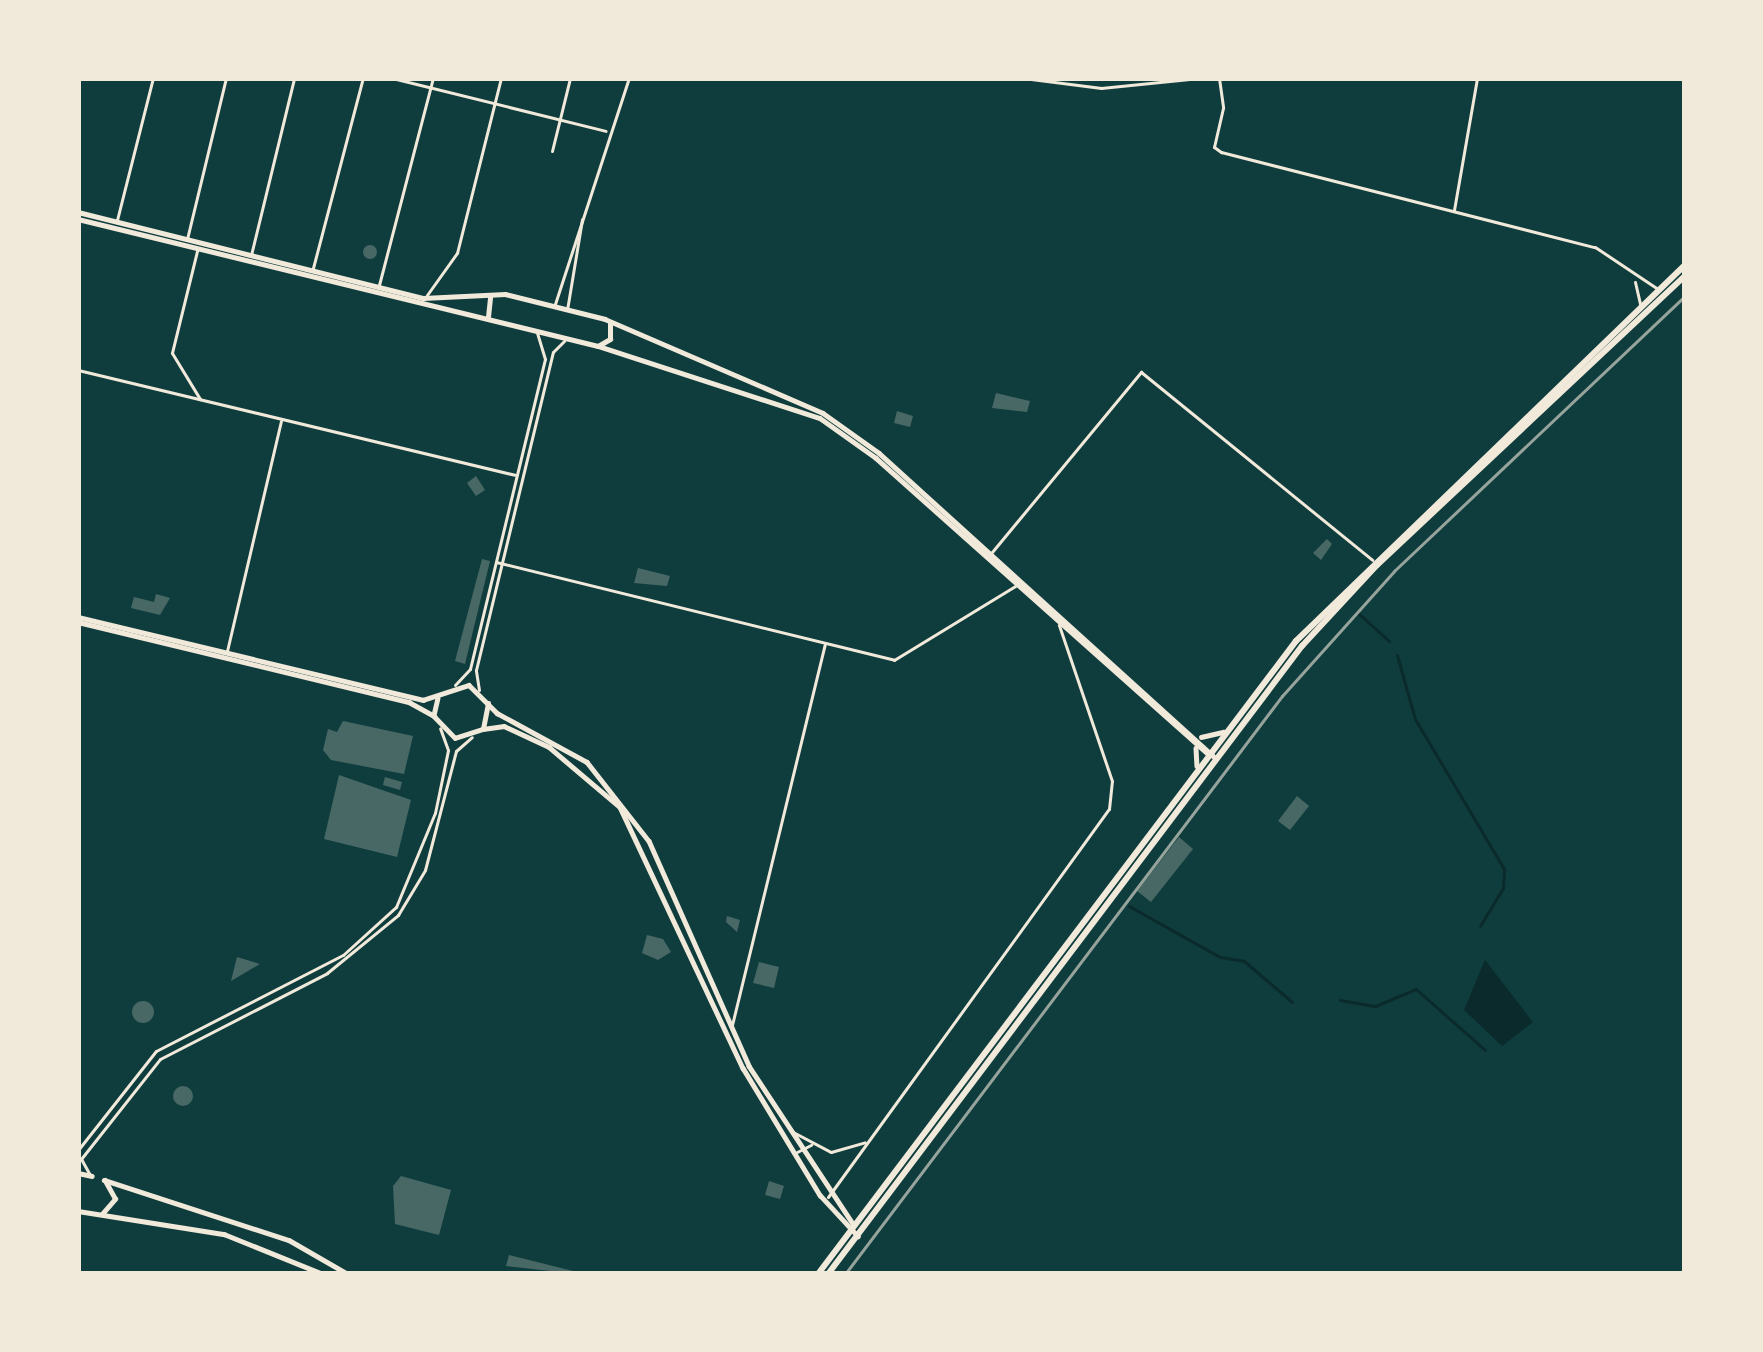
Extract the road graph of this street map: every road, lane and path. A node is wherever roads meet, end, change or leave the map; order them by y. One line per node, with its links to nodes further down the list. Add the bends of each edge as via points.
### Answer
1 (153, 78): 22 (street)
2 (226, 78): 23 (street)
3 (294, 78): 25 (street)
4 (362, 78): 27 (street)
5 (392, 78): 14 (street)
6 (433, 78): 14 (street)
7 (501, 78): 15 (street)
8 (570, 78): 16 (street)
9 (629, 78): 17 (street)
10 (1023, 78): 11 (street, via 1094,88)
11 (1199, 78)
12 (1219, 78): 20 (street, via 1223,108 1214,146 1221,152)
13 (1477, 78): 20 (street)
14 (430, 88): 15 (street); 30 (street)
15 (494, 104): 16 (street); 33 (street, via 457,253)
16 (561, 119): 17 (street); 18 (street)
17 (606, 130): 19 (street)
18 (552, 152)
19 (584, 206): 34 (street); 36 (street)
20 (1454, 210): 29 (street, via 1595,247)
21 (78, 216): 22 (main road)
22 (116, 225): 23 (main road); 24 (main road)
23 (187, 239): 25 (main road)
24 (198, 249): 38 (main road); 45 (street, via 172,353)
25 (251, 255): 27 (main road)
26 (1685, 265): 31 (highway)
27 (313, 271): 30 (main road)
28 (1685, 276): 70 (highway, via 1376,565)
29 (1634, 280): 31 (street); 35 (street)
30 (379, 286): 33 (main road)
31 (1659, 290): 35 (highway)
32 (495, 295): 33 (main road); 34 (main road); 38 (main road, via 483,305)
33 (423, 298)
34 (554, 306): 36 (main road)
35 (1641, 307): 51 (highway)
36 (567, 310): 37 (main road)
37 (604, 319): 41 (main road, via 612,335); 42 (main road)
38 (491, 320): 39 (main road)
39 (536, 331): 40 (main road); 48 (street, via 546,357)
40 (568, 339): 41 (main road); 52 (street, via 553,352)
41 (598, 346): 44 (main road)
42 (692, 360): 44 (main road); 47 (main road, via 823,413)
43 (78, 370): 45 (street)
44 (689, 371): 47 (main road, via 820,418)
45 (201, 399): 46 (street)
46 (282, 419): 48 (street); 59 (street)
47 (878, 455): 49 (main road)
48 (517, 476): 52 (street)
49 (949, 520): 50 (main road); 53 (main road)
50 (991, 553): 51 (street, via 1141,372); 56 (main road)
51 (1372, 560): 67 (highway)
52 (499, 562): 57 (street); 60 (street, via 470,669); 61 (street, via 476,667)
53 (1017, 585): 55 (main road); 57 (street, via 894,660)
54 (78, 619): 59 (main road); 64 (main road, via 409,702)
55 (1059, 623): 56 (main road); 58 (street)
56 (1070, 630): 58 (street); 69 (main road)
57 (826, 643): 73 (street)
58 (1066, 643): 75 (street, via 1112,781 1109,809)
59 (226, 653): 62 (main road, via 423,700)
60 (455, 685): 61 (main road); 62 (main road)
61 (479, 690): 63 (main road)
62 (441, 693): 64 (main road)
63 (487, 701): 66 (main road); 72 (main road, via 596,770 644,832)
64 (434, 716): 65 (main road)
65 (440, 728): 68 (main road); 77 (street, via 448,750 433,823 396,907 344,956 156,1052)
66 (483, 729): 68 (main road); 72 (main road, via 518,731 588,773 620,807)
67 (1223, 731): 69 (main road); 70 (highway)
68 (472, 736): 82 (street, via 456,751 425,870 398,915 327,974 160,1059 81,1159)
69 (1191, 736): 70 (main road); 71 (main road)
70 (1210, 753): 71 (highway); 90 (highway)
71 (1197, 766): 89 (highway)
72 (664, 880): 73 (main road); 78 (main road, via 743,1068)
73 (731, 1027): 74 (main road)
74 (788, 1128): 76 (street); 78 (main road)
75 (867, 1141): 79 (street); 80 (street)
76 (812, 1144): 78 (street); 79 (street)
77 (78, 1150)
78 (799, 1150): 84 (main road); 85 (main road)
79 (843, 1153): 80 (street)
80 (849, 1171): 85 (street)
81 (78, 1173): 82 (main road)
82 (92, 1176): 83 (main road)
83 (104, 1180): 87 (main road, via 115,1199); 93 (main road, via 289,1240)
84 (818, 1191): 85 (main road); 88 (main road)
85 (832, 1198): 88 (main road)
86 (78, 1211): 87 (main road)
87 (96, 1215): 92 (main road, via 236,1237)
88 (840, 1216): 89 (main road); 90 (main road); 91 (main road)
89 (863, 1216): 90 (highway)
90 (855, 1231): 91 (highway); 95 (highway)
91 (843, 1243): 94 (highway)
92 (323, 1274)
93 (348, 1274)
94 (818, 1274)
95 (828, 1274)

